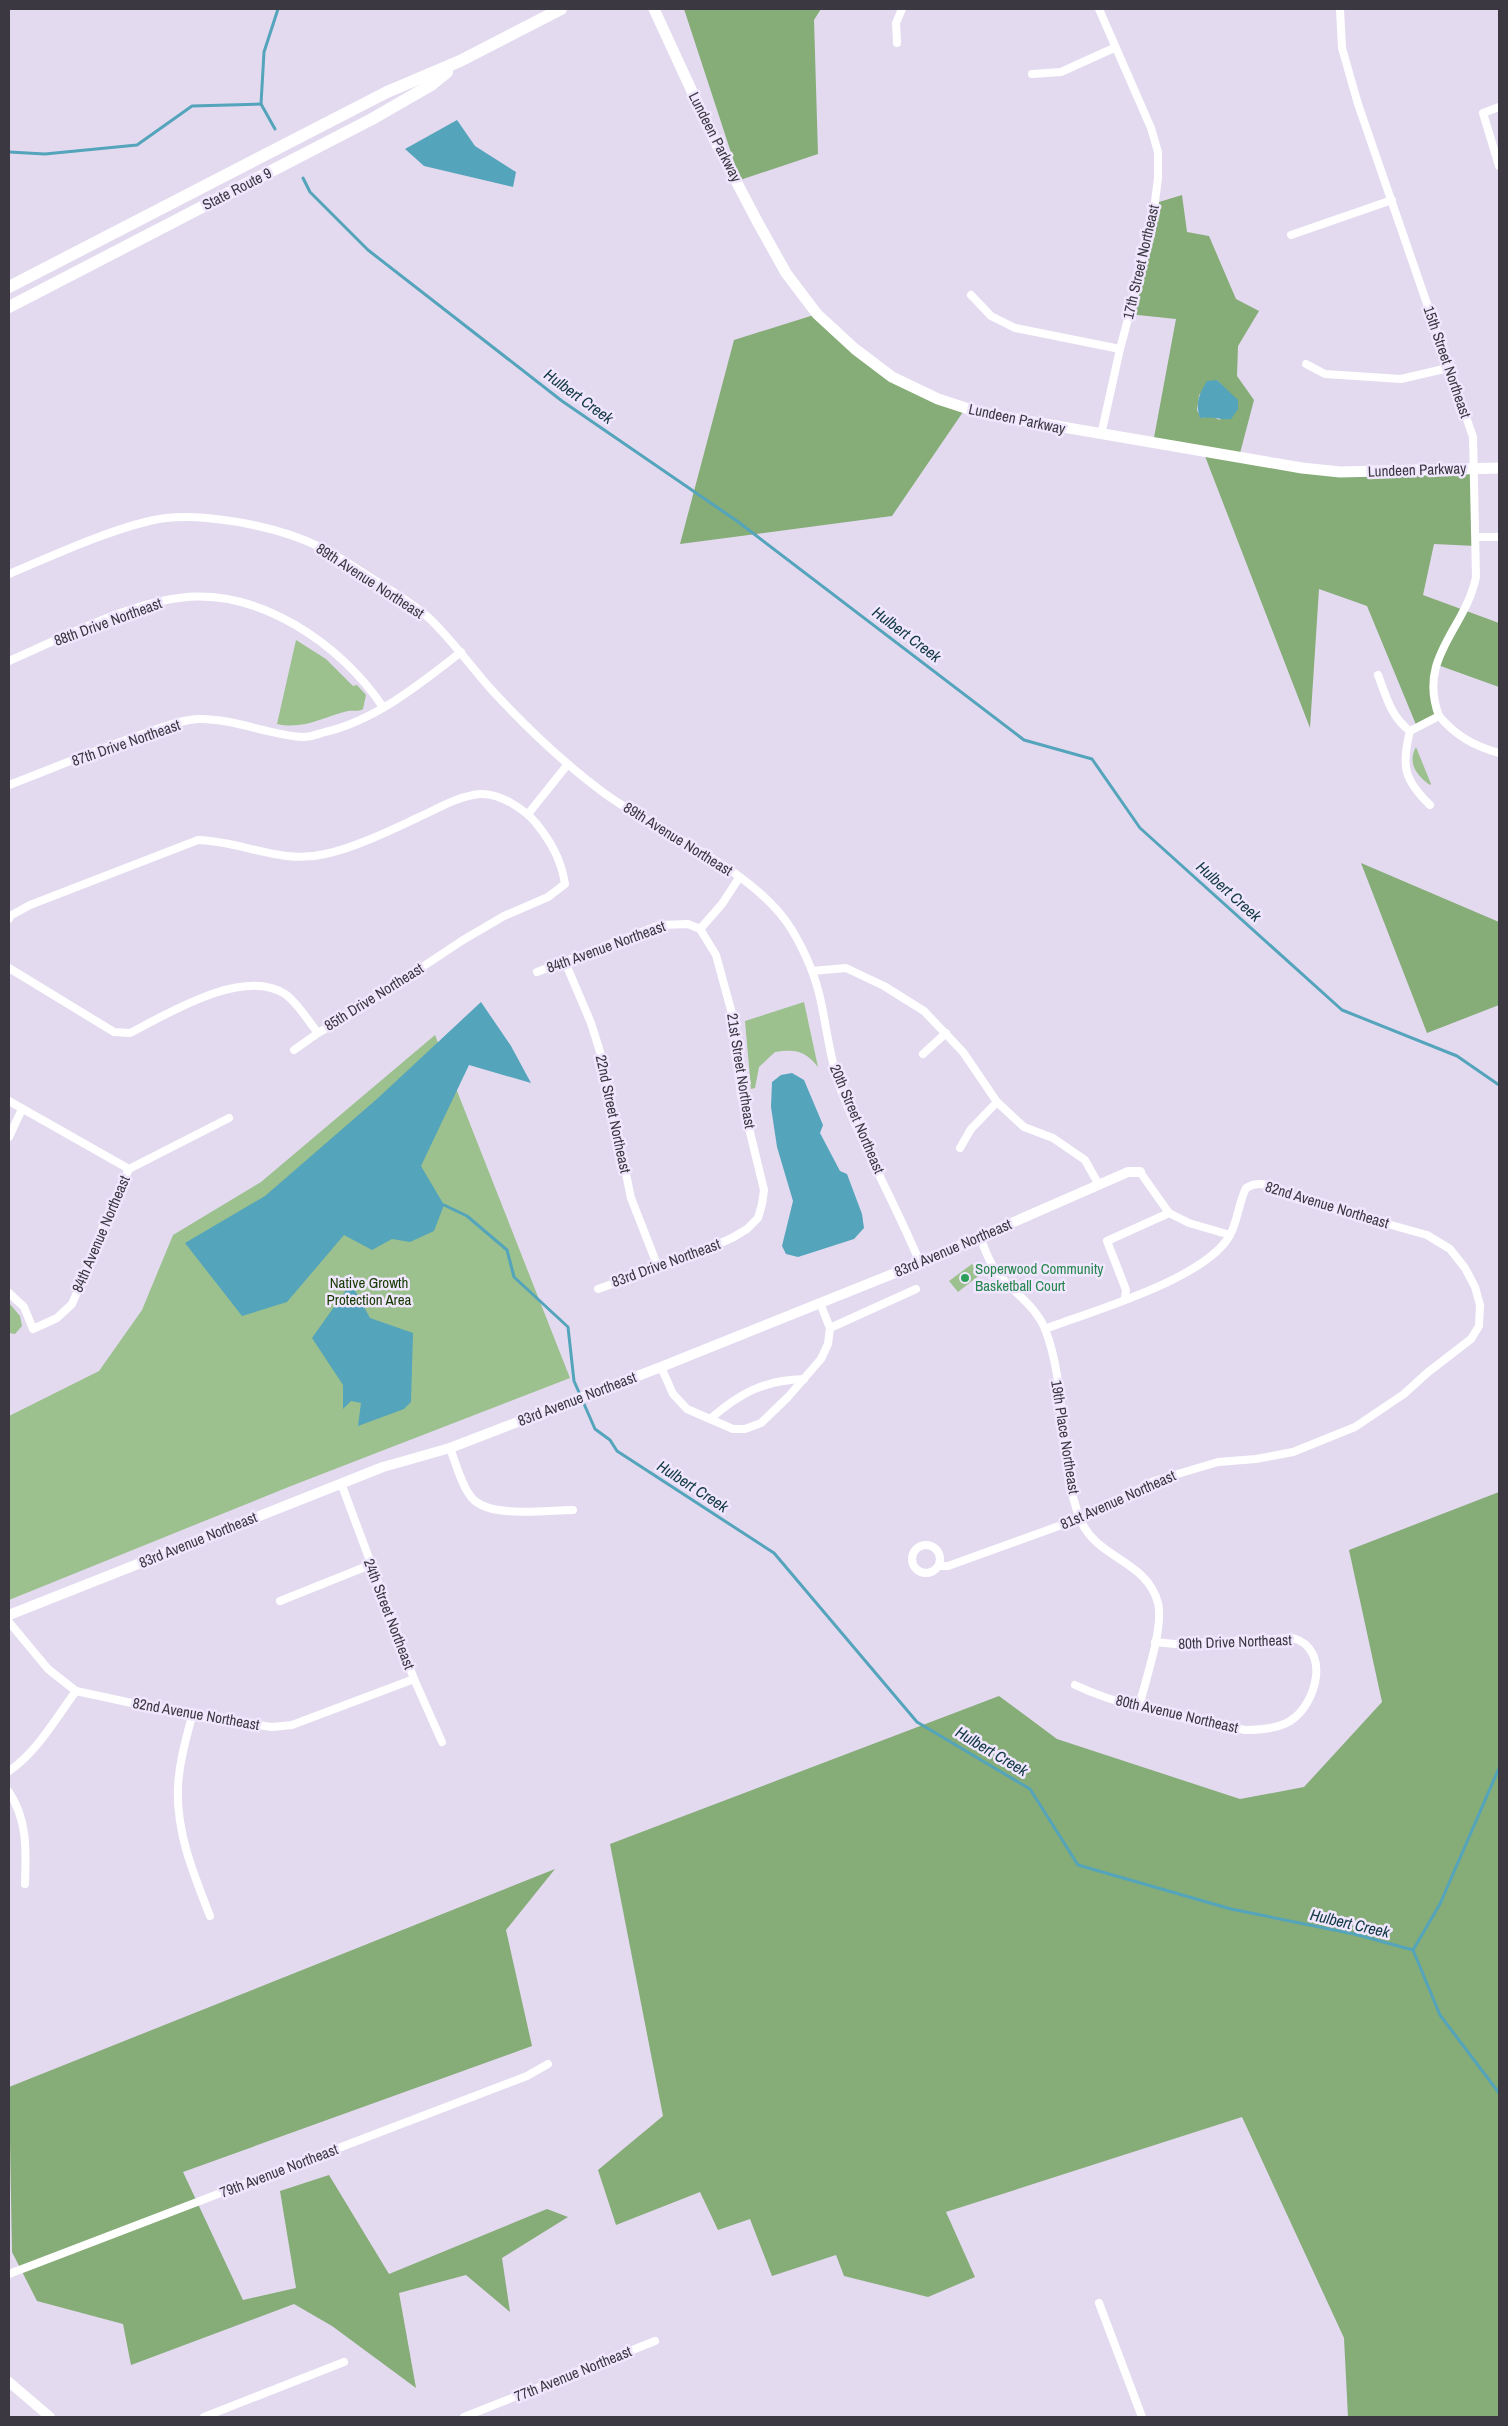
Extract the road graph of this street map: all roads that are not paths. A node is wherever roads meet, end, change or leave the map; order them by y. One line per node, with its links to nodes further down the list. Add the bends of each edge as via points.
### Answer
1 (561, 9): 8 (main road, State Route 9)
2 (654, 9): 20 (main road, Lundeen Parkway, via 713,137 757,220 786,273 817,314 854,349 892,377 938,399 981,414)
3 (902, 9): 6 (street, via 896,23)
4 (1098, 9): 7 (street, 17th Street Northeast)
5 (1340, 9): 12 (street, 15th Street Northeast, via 1342,48)
6 (897, 43)
7 (1114, 48): 9 (street, via 1061,72); 17 (street, 17th Street Northeast, via 1151,128 1158,152 1152,233)
8 (460, 61): 14 (main road, State Route 9, via 387,92); 16 (main road, State Route 9, via 431,85 372,119)
9 (1032, 74)
10 (1499, 107): 11 (street, via 1483,113)
11 (1499, 166)
12 (1392, 200): 13 (street); 19 (street, 15th Street Northeast)
13 (1291, 235)
14 (9, 287)
15 (971, 295): 17 (street, via 991,316 1015,328)
16 (9, 307)
17 (1120, 349): 20 (street, 17th Street Northeast)
18 (1306, 364): 19 (street, via 1325,374 1402,379)
19 (1448, 368): 22 (street, 15th Street Northeast, via 1473,437)
20 (1102, 436): 22 (main road, Lundeen Parkway, via 1340,472)
21 (1499, 468): 22 (main road, Lundeen Parkway)
22 (1475, 469): 23 (street, 15th Street Northeast)
23 (1476, 537): 24 (street); 30 (street, 15th Street Northeast, via 1476,577 1472,595 1435,664 1433,700)
24 (1499, 538)
25 (9, 574): 26 (street, 89th Avenue Northeast, via 151,520 190,516 248,525 290,534 321,547 408,601 428,617)
26 (460, 652): 29 (street, 87th Drive Northeast); 33 (street, 89th Avenue Northeast, via 510,708)
27 (9, 661): 29 (street, 88th Drive Northeast, via 152,604 180,598 222,600 280,616 313,635 359,675)
28 (1378, 675): 31 (street, via 1392,711)
29 (383, 707): 34 (street, 87th Drive Northeast, via 365,720 305,737 198,719 128,739)
30 (1439, 716): 31 (street); 32 (street, via 1451,731 1470,743)
31 (1410, 731): 35 (street, via 1404,753 1405,772 1414,789)
32 (1499, 753)
33 (568, 764): 36 (street); 37 (street, 89th Avenue Northeast, via 606,794)
34 (9, 785)
35 (1430, 805)
36 (528, 814): 38 (street, 85th Drive Northeast, via 504,800 481,794 452,801 414,820 326,854 304,858 280,857 218,840 198,840); 44 (street, 85th Drive Northeast, via 550,840 562,865 565,884 548,897 504,916 463,940)
37 (739, 878): 39 (street); 42 (street, 20th Street Northeast, via 776,908 792,930)
38 (9, 916)
39 (700, 929): 40 (street, 84th Avenue Northeast, via 688,924 660,925); 58 (street, 21st Street Northeast, via 716,955 734,1021 741,1095 764,1190)
40 (565, 962): 43 (street, 84th Avenue Northeast); 62 (street, 22nd Street Northeast, via 601,1055 631,1198)
41 (9, 968): 44 (street, 85th Drive Northeast, via 114,1032 130,1033 217,992 246,985 272,988 286,995)
42 (812, 971): 45 (street, via 846,968 884,986 924,1011); 61 (street, 20th Street Northeast, via 840,1085)
43 (537, 972)
44 (318, 1033): 46 (street)
45 (946, 1033): 47 (street); 49 (street)
46 (294, 1050)
47 (923, 1054)
48 (9, 1101): 50 (street)
49 (997, 1102): 53 (street, via 971,1129); 56 (street, via 1024,1127 1053,1138 1085,1160)
50 (22, 1109): 52 (street); 54 (street)
51 (230, 1118): 54 (street, 84th Avenue Northeast)
52 (9, 1137)
53 (960, 1148)
54 (129, 1169): 65 (street, 84th Avenue Northeast, via 72,1304 57,1318 33,1329 24,1307)
55 (1140, 1172): 56 (street, 83rd Avenue Northeast, via 1128,1172); 57 (street)
56 (1099, 1185): 60 (street, 83rd Avenue Northeast)
57 (1169, 1213): 59 (street, via 1189,1223); 66 (street, via 1107,1241 1126,1290)
58 (758, 1218): 62 (street, 83rd Drive Northeast, via 747,1229 719,1246)
59 (1230, 1235): 66 (street, 82nd Avenue Northeast, via 1208,1259 1176,1280); 68 (street, 82nd Avenue Northeast, via 1246,1188 1254,1184 1269,1184 1287,1196 1427,1235 1450,1249 1465,1268)
60 (980, 1237): 61 (street, 83rd Avenue Northeast); 70 (street, 19th Place Northeast, via 994,1270 1025,1300)
61 (920, 1263): 67 (street, 83rd Avenue Northeast)
62 (658, 1267): 63 (street, 83rd Drive Northeast)
63 (598, 1289)
64 (916, 1289): 69 (street)
65 (9, 1293)
66 (1125, 1298): 70 (street, 82nd Avenue Northeast)
67 (820, 1303): 69 (street); 71 (street, 83rd Avenue Northeast)
68 (1480, 1305): 77 (street, 81st Avenue Northeast, via 1479,1326 1470,1340 1404,1394 1355,1427 1293,1452 1218,1462 1180,1472 1154,1481)
69 (830, 1328): 72 (street, via 828,1344 821,1359)
70 (1045, 1329): 77 (street, 19th Place Northeast, via 1054,1367 1066,1463)
71 (661, 1367): 73 (street, via 673,1394 682,1404); 74 (street, 83rd Avenue Northeast)
72 (804, 1379): 73 (street, via 781,1380 756,1388 729,1403); 73 (street, via 761,1423 733,1429)
73 (710, 1419)
74 (450, 1448): 75 (street, 83rd Avenue Northeast); 76 (street, via 473,1500 485,1507 502,1511)
75 (341, 1483): 78 (street, 24th Street Northeast); 81 (street, 83rd Avenue Northeast)
76 (573, 1510)
77 (1080, 1519): 79 (street, 81st Avenue Northeast, via 948,1566); 83 (street, 19th Place Northeast, via 1089,1537 1103,1550 1138,1570 1153,1589 1160,1618)
78 (370, 1565): 80 (street); 85 (street, 24th Street Northeast)
79 (939, 1566)
80 (280, 1601)
81 (9, 1615)
82 (9, 1622): 87 (street, via 48,1669)
83 (1155, 1642): 84 (street, 80th Drive Northeast, via 1175,1644 1293,1638); 88 (street, 19th Place Northeast)
84 (1312, 1649): 88 (street, 80th Avenue Northeast, via 1317,1663 1315,1680 1310,1695 1290,1721 1245,1730)
85 (414, 1679): 89 (street, 82nd Avenue Northeast, via 292,1724 272,1727); 90 (street, 24th Street Northeast)
86 (1075, 1685): 88 (street, 80th Avenue Northeast)
87 (76, 1691): 89 (street, 82nd Avenue Northeast); 91 (street, via 19,1764)
88 (1139, 1707)
89 (192, 1716): 94 (street, via 178,1786 179,1810 191,1866)
90 (442, 1742)
91 (9, 1771)
92 (9, 1792): 93 (street, via 23,1822)
93 (25, 1884)
94 (210, 1916)
95 (548, 2064): 96 (street, 79th Avenue Northeast, via 527,2076)
96 (9, 2274)
97 (1099, 2303): 104 (street)
98 (655, 2341): 103 (street, 77th Avenue Northeast)
99 (344, 2362): 102 (street)
100 (9, 2382): 101 (street)
101 (50, 2417)
102 (204, 2417)
103 (464, 2417)
104 (1142, 2417)

